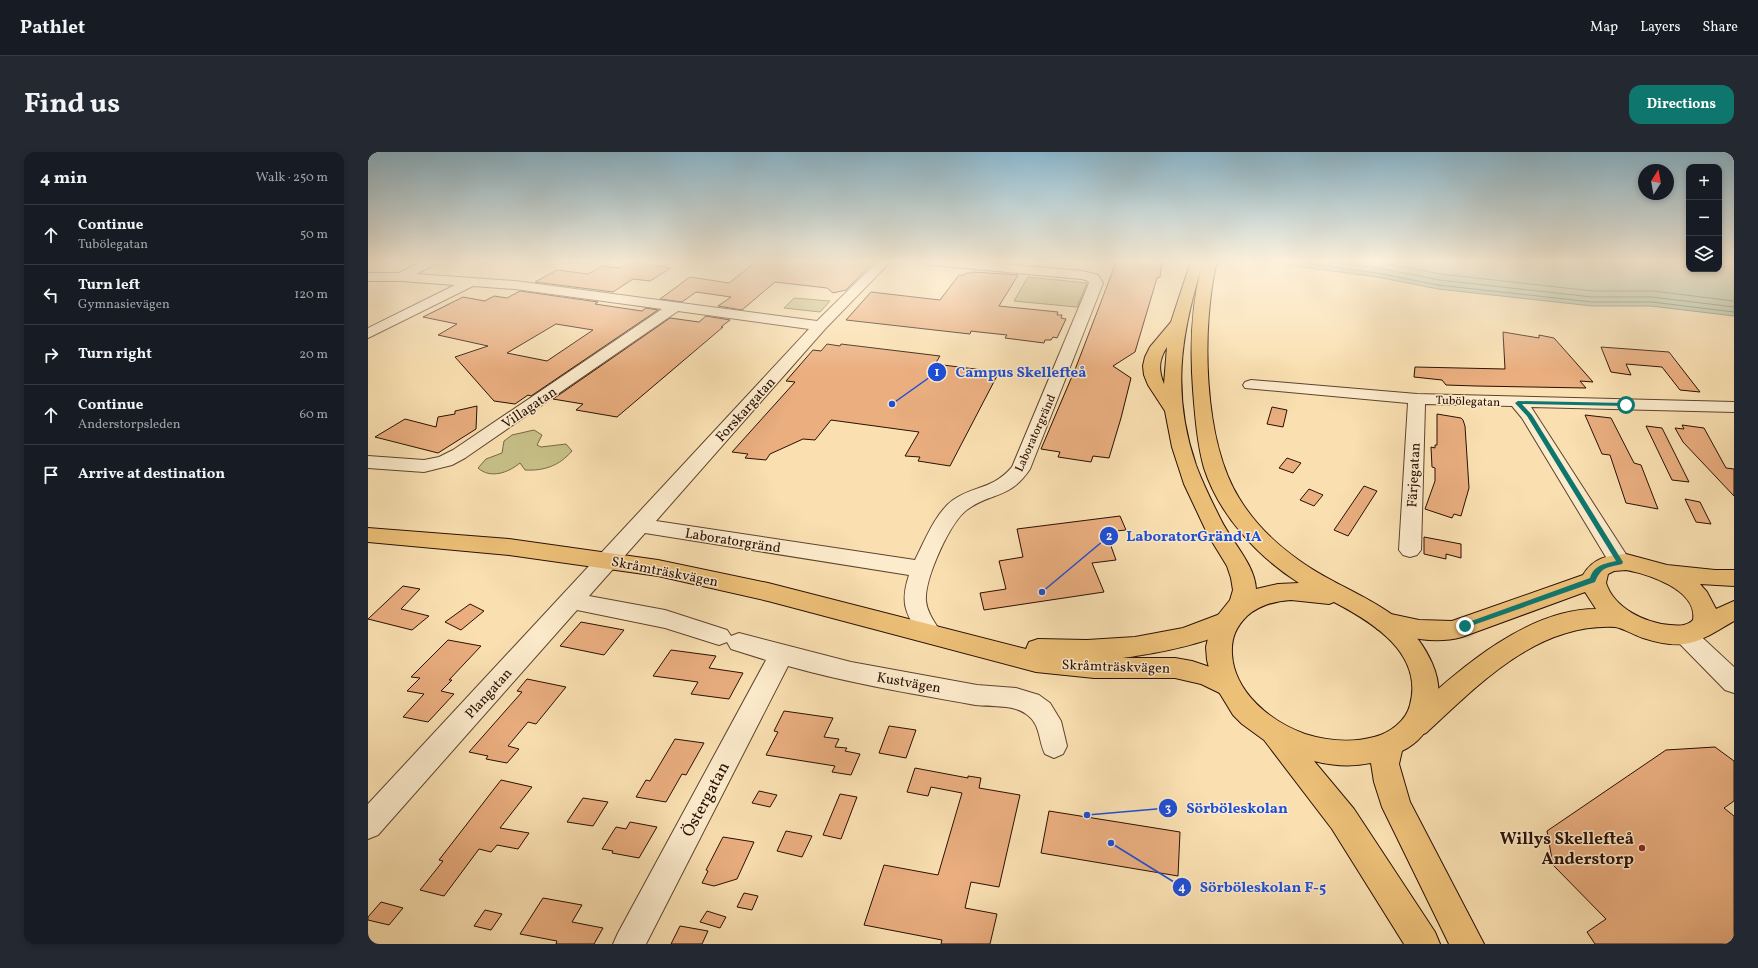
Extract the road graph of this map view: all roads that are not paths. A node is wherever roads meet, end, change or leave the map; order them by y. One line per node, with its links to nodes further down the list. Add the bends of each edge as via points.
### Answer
1 (439, 298): 10 (street)
2 (617, 298): 7 (street)
3 (848, 298): 9 (street, Forskargatan)
4 (1090, 298): 23 (street, Laboratorgränd, via 1021,469 1004,486 960,505 950,515)
5 (1186, 298): 8 (main road)
6 (1203, 298): 28 (main road, via 1200,320 1200,383 1207,435 1216,474 1233,507 1273,550 1304,575)
7 (676, 306): 9 (street); 16 (street, Villagatan, via 465,450 445,461 424,466)
8 (1178, 324): 15 (main road, via 1172,374); 15 (main road, via 1153,353 1150,366 1161,394)
9 (820, 326): 17 (street, Forskargatan)
10 (368, 334)
11 (1251, 385): 12 (street, Tubölegatan)
12 (1417, 399): 13 (street, Tubölegatan); 19 (street, Färjegatan)
13 (1518, 403): 14 (street, Tubölegatan); 21 (street, via 1529,415)
14 (1734, 407)
15 (1175, 410): 29 (main road, via 1182,453 1197,493 1240,569 1244,582 1242,599)
16 (368, 462)
17 (639, 525): 20 (street, Forskargatan); 23 (street, Laboratorgränd)
18 (377, 536): 20 (main road, Skråmträskvägen, via 509,547)
19 (1410, 550)
20 (609, 561): 26 (street, Plangatan); 32 (main road, Skråmträskvägen, via 658,568 768,592)
21 (1620, 562): 22 (main road); 25 (main road, via 1600,567)
22 (1648, 566): 24 (main road, via 1684,575); 31 (main road, via 1674,578 1699,599 1705,610 1706,620 1701,628)
23 (921, 569): 32 (street, Laboratorgränd, via 914,595 915,608)
24 (1734, 578)
25 (1593, 580): 28 (main road, via 1453,630 1427,630); 30 (main road, via 1602,602)
26 (572, 601): 34 (street, Kustvägen, via 659,616); 41 (street, Plangatan)
27 (1734, 610): 31 (main road)
28 (1379, 617): 29 (main road, via 1332,595 1298,590 1262,596 1245,604); 37 (main road, via 1410,646 1423,671 1426,698)
29 (1230, 618): 33 (main road, Skråmträskvägen, via 1199,634 1178,639 1146,645 1076,651); 36 (main road, via 1219,642 1222,673)
30 (1622, 618): 31 (main road, via 1659,633); 37 (main road, via 1584,618 1528,636 1483,665)
31 (1690, 633): 35 (street)
32 (930, 634): 33 (main road, Skråmträskvägen)
33 (956, 641): 36 (main road, Skråmträskvägen, via 1036,662 1066,666 1175,668 1204,675)
34 (781, 655): 40 (street, Kustvägen, via 890,680 1030,703 1042,711 1051,724); 42 (street, Östergatan)
35 (1734, 683)
36 (1228, 686): 38 (main road, via 1240,704)
37 (1416, 725): 39 (main road)
38 (1273, 732): 39 (main road, via 1311,748 1333,752 1352,753); 43 (main road, via 1343,819)
39 (1390, 745): 44 (main road, via 1385,764 1397,807)
40 (1054, 746)
41 (368, 824)
42 (629, 944)
43 (1423, 944)
44 (1467, 944)

